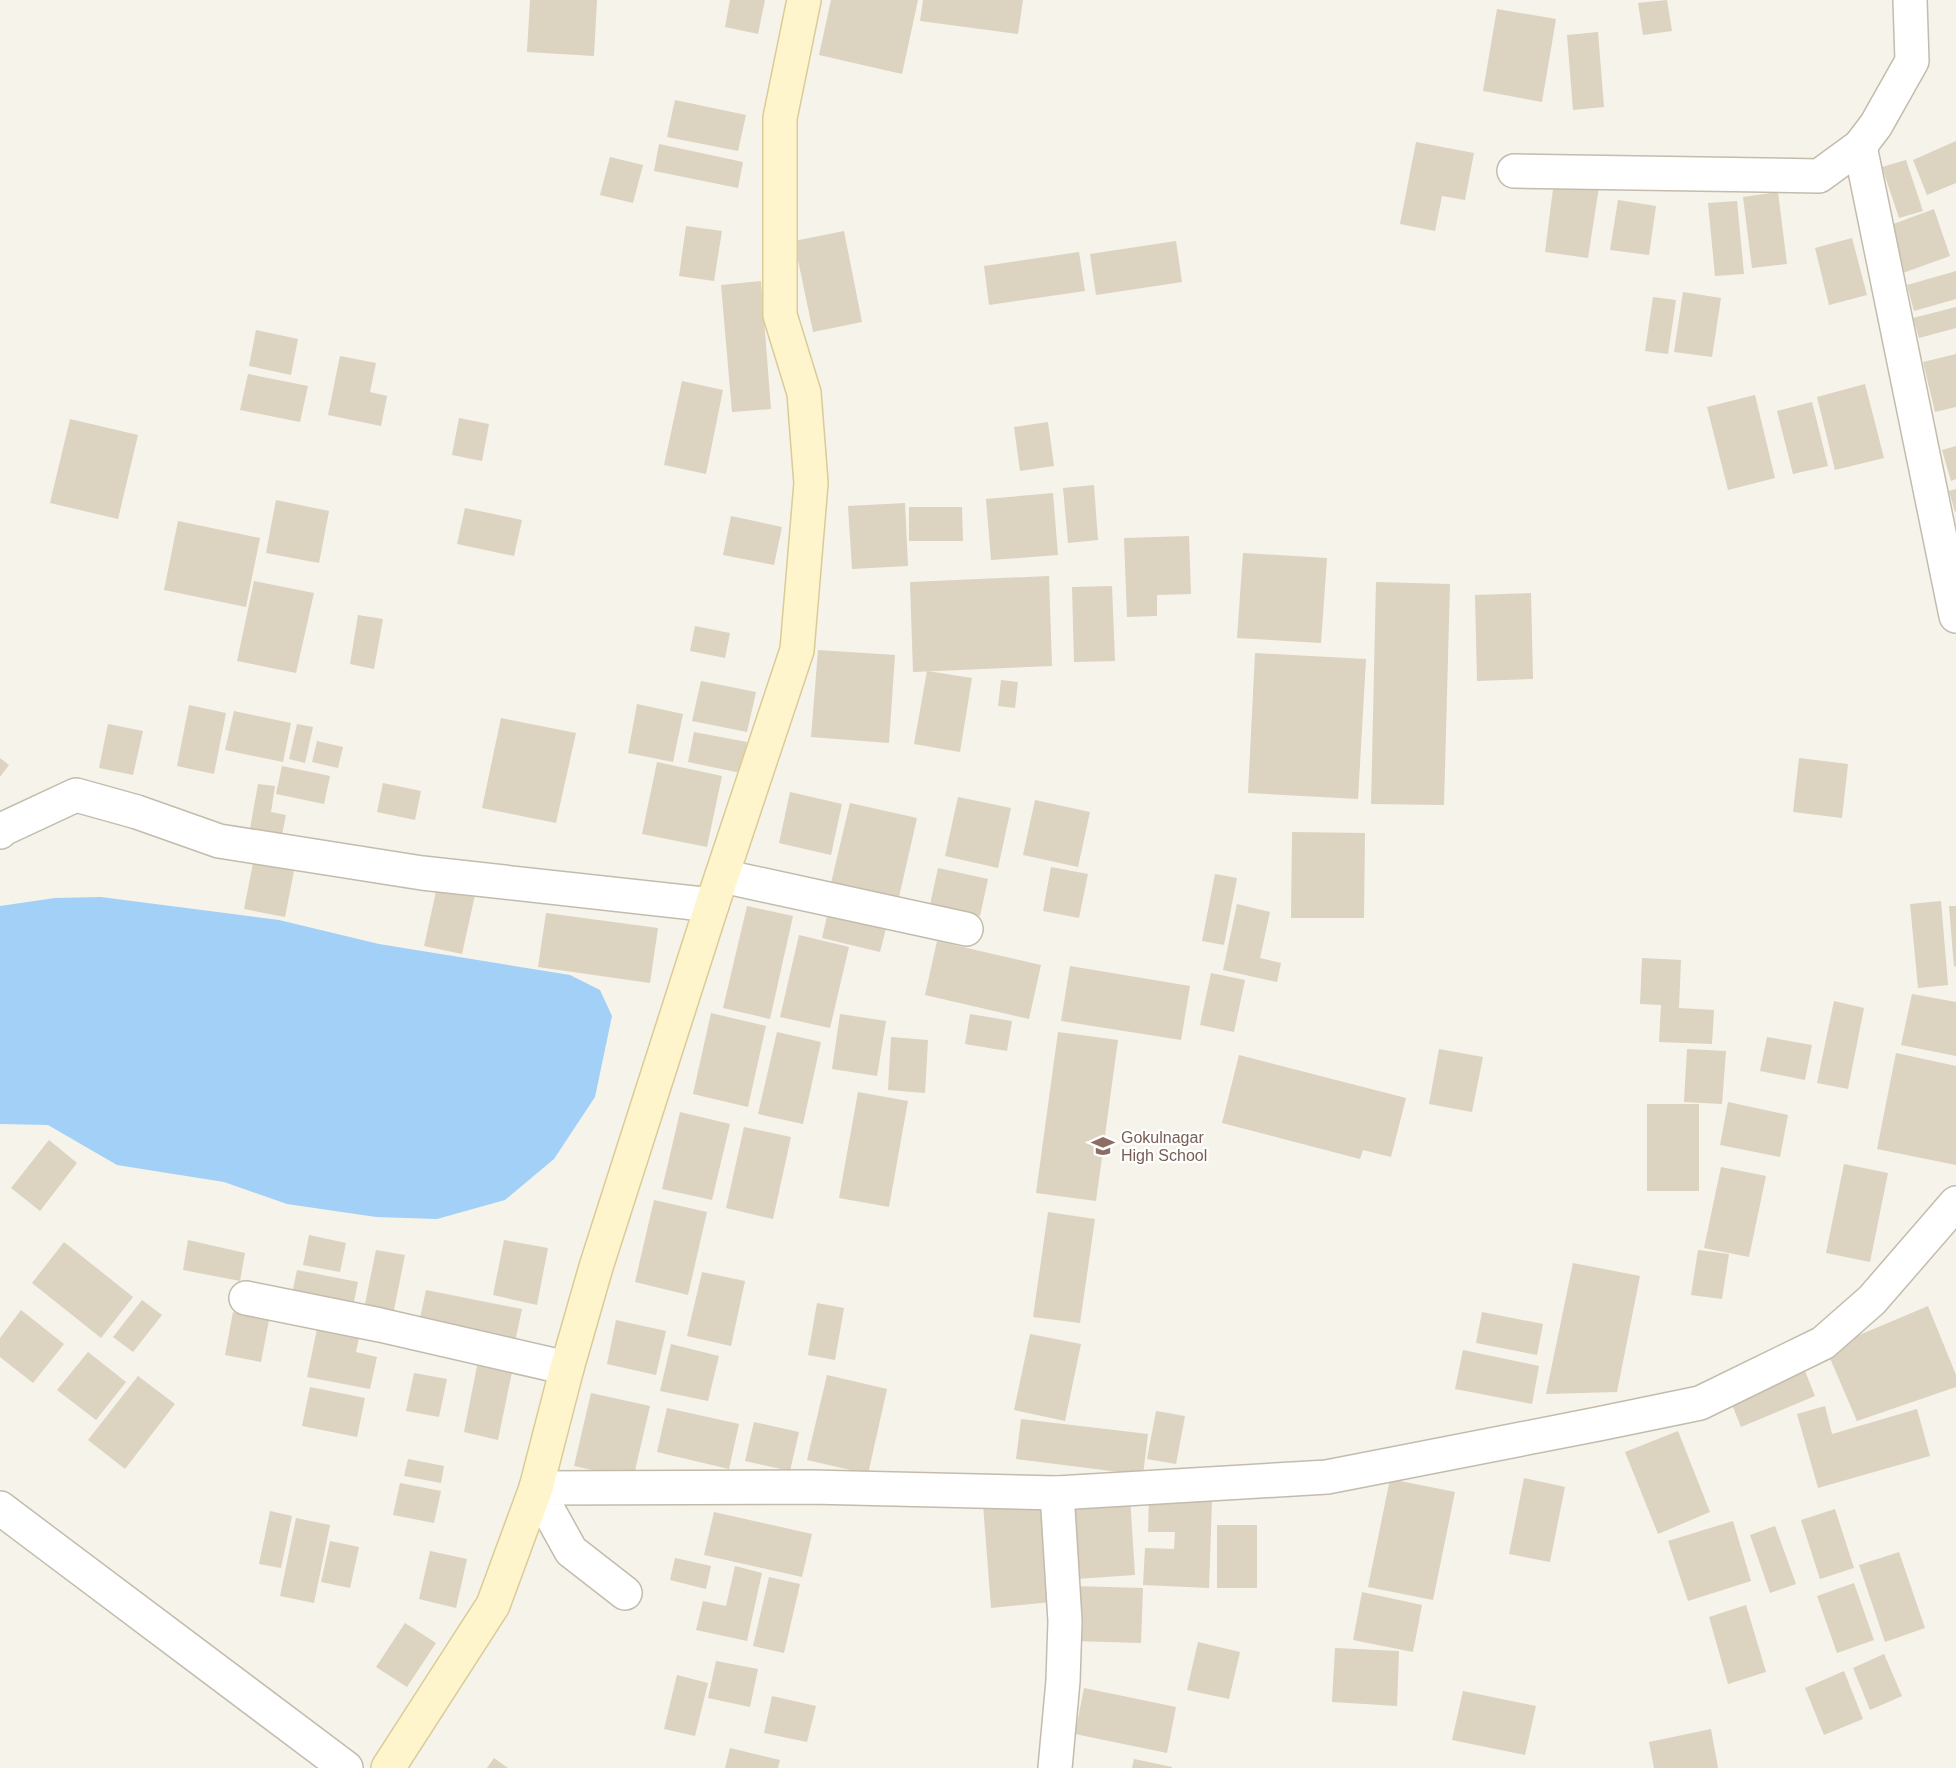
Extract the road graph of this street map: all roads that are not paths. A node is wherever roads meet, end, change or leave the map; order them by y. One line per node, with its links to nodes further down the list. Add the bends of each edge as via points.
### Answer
1 (804, 0): 7 (street, via 780,118 780,315 804,393 811,483 797,650)
2 (1910, 0): 3 (street, via 1912,61)
3 (1860, 146): 4 (street, via 1819,176); 5 (street)
4 (1514, 171)
5 (1956, 616)
6 (0, 832): 7 (street, via 76,795 138,812 219,842 422,873)
7 (717, 891): 8 (street); 11 (street)
8 (966, 929)
9 (1956, 1203): 13 (street, via 1872,1300 1823,1343 1700,1403 1327,1477)
10 (246, 1298): 11 (street)
11 (567, 1368): 12 (street)
12 (536, 1488): 13 (street, via 811,1487); 15 (street, via 571,1551); 17 (street, via 493,1605)
13 (1057, 1493): 18 (street, via 1065,1621)
14 (0, 1508): 16 (street)
15 (625, 1593)
16 (346, 1768)
17 (388, 1768)
18 (1055, 1768)

